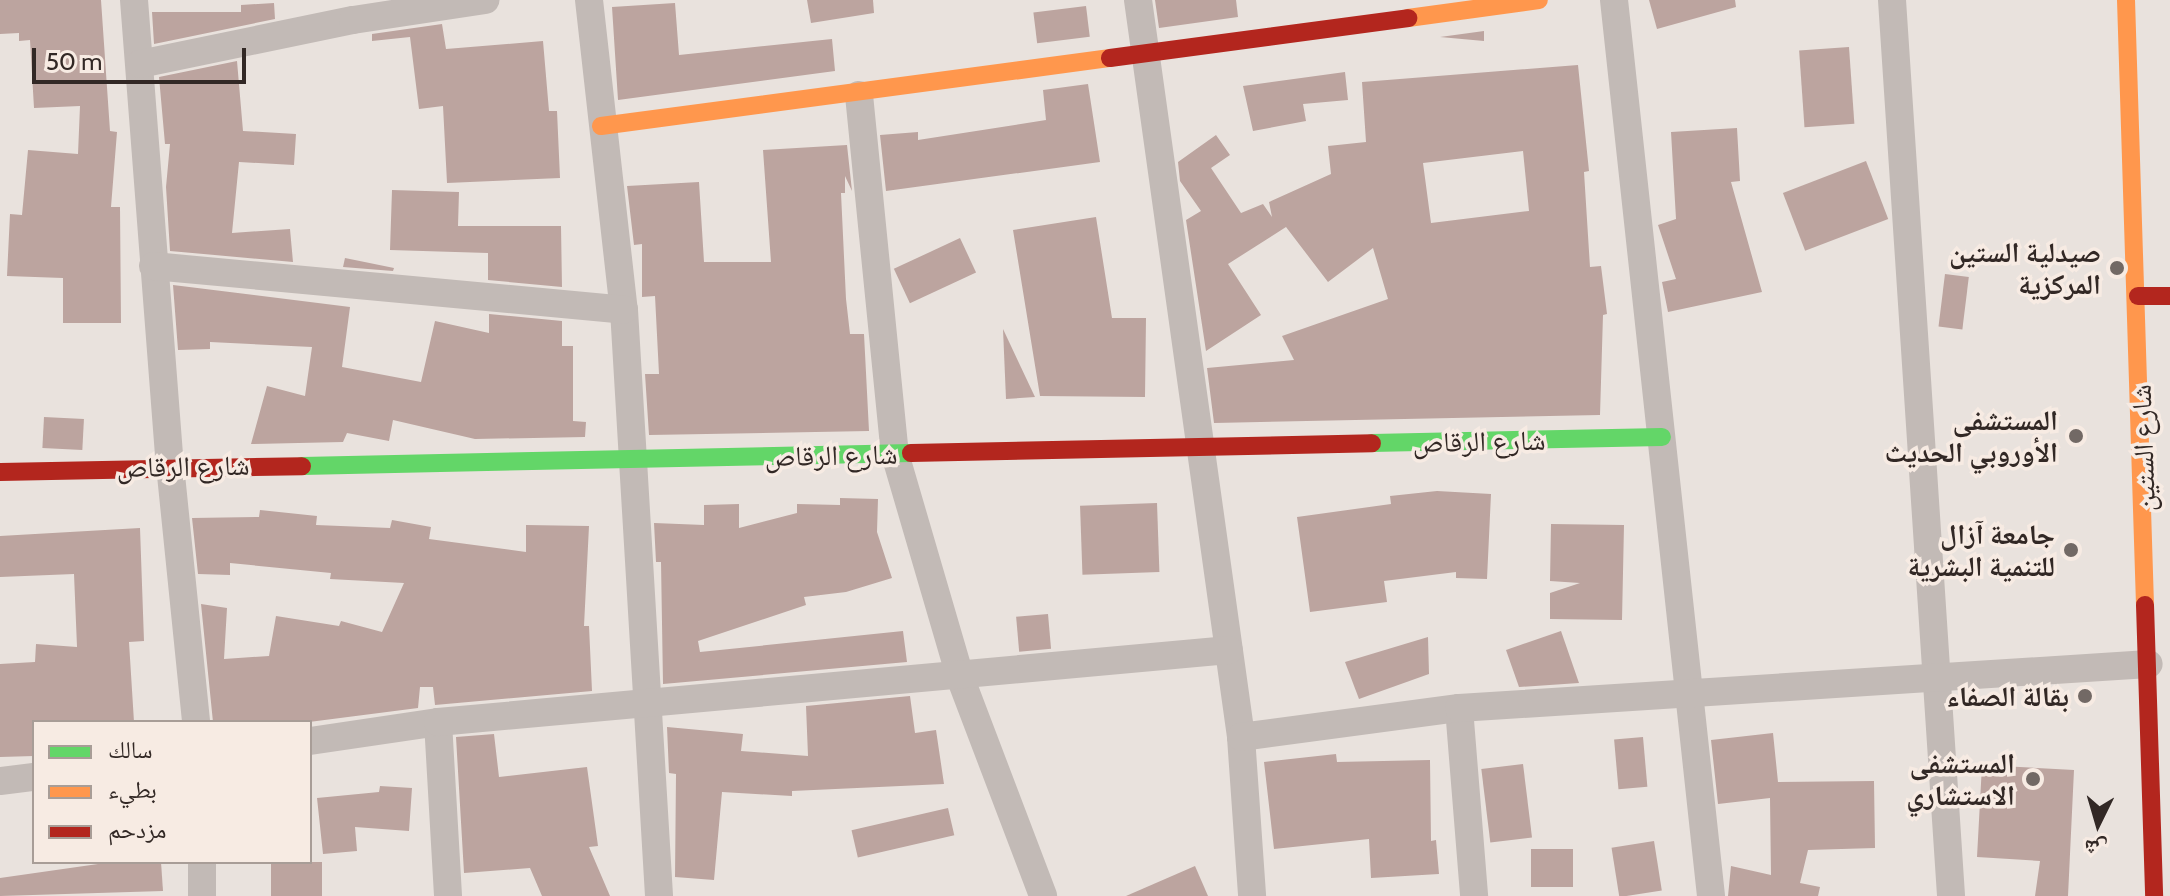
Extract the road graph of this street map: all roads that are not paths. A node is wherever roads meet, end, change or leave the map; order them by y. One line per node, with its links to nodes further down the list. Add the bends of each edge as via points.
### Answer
1 (134, 0): 12 (street)
2 (486, 0): 9 (street)
3 (589, 0): 14 (street)
4 (1138, 0): 11 (street)
5 (1539, 0): 10 (main road)
6 (1614, 0): 19 (street)
7 (1892, 0): 27 (street)
8 (2126, 0): 16 (main road, شارع الستين)
9 (352, 10): 12 (street)
10 (1353, 13): 11 (main road)
11 (1145, 56): 13 (main road); 20 (street)
12 (140, 64): 15 (street)
13 (859, 95): 14 (main road); 21 (street)
14 (601, 126): 18 (street)
15 (153, 266): 18 (street); 23 (street)
16 (2138, 296): 17 (main road); 26 (main road, شارع الستين)
17 (2170, 296)
18 (624, 310): 22 (street)
19 (1662, 437): 20 (main road, شارع الرقاص); 29 (street)
20 (1202, 446): 21 (main road, شارع الرقاص); 25 (street)
21 (895, 454): 22 (main road, شارع الرقاص); 28 (street)
22 (633, 460): 23 (main road, شارع الرقاص); 30 (street)
23 (170, 465): 24 (main road, شارع الرقاص); 32 (street)
24 (0, 472)
25 (1229, 650): 28 (street); 34 (street)
26 (2149, 664): 27 (street); 47 (main road, شارع الستين)
27 (1940, 674): 29 (street); 46 (street)
28 (960, 677): 30 (street); 42 (street)
29 (1690, 697): 31 (street); 45 (street)
30 (648, 702): 33 (street); 41 (street)
31 (1459, 708): 34 (street); 44 (street)
32 (196, 720)
33 (438, 722): 35 (street); 40 (street)
34 (1241, 737): 43 (street)
35 (312, 741)
36 (32, 777): 37 (street)
37 (0, 781)
38 (202, 864): 39 (street)
39 (202, 896)
40 (448, 896)
41 (659, 896)
42 (1043, 896)
43 (1252, 896)
44 (1474, 896)
45 (1711, 896)
46 (1951, 896)
47 (2154, 896)

